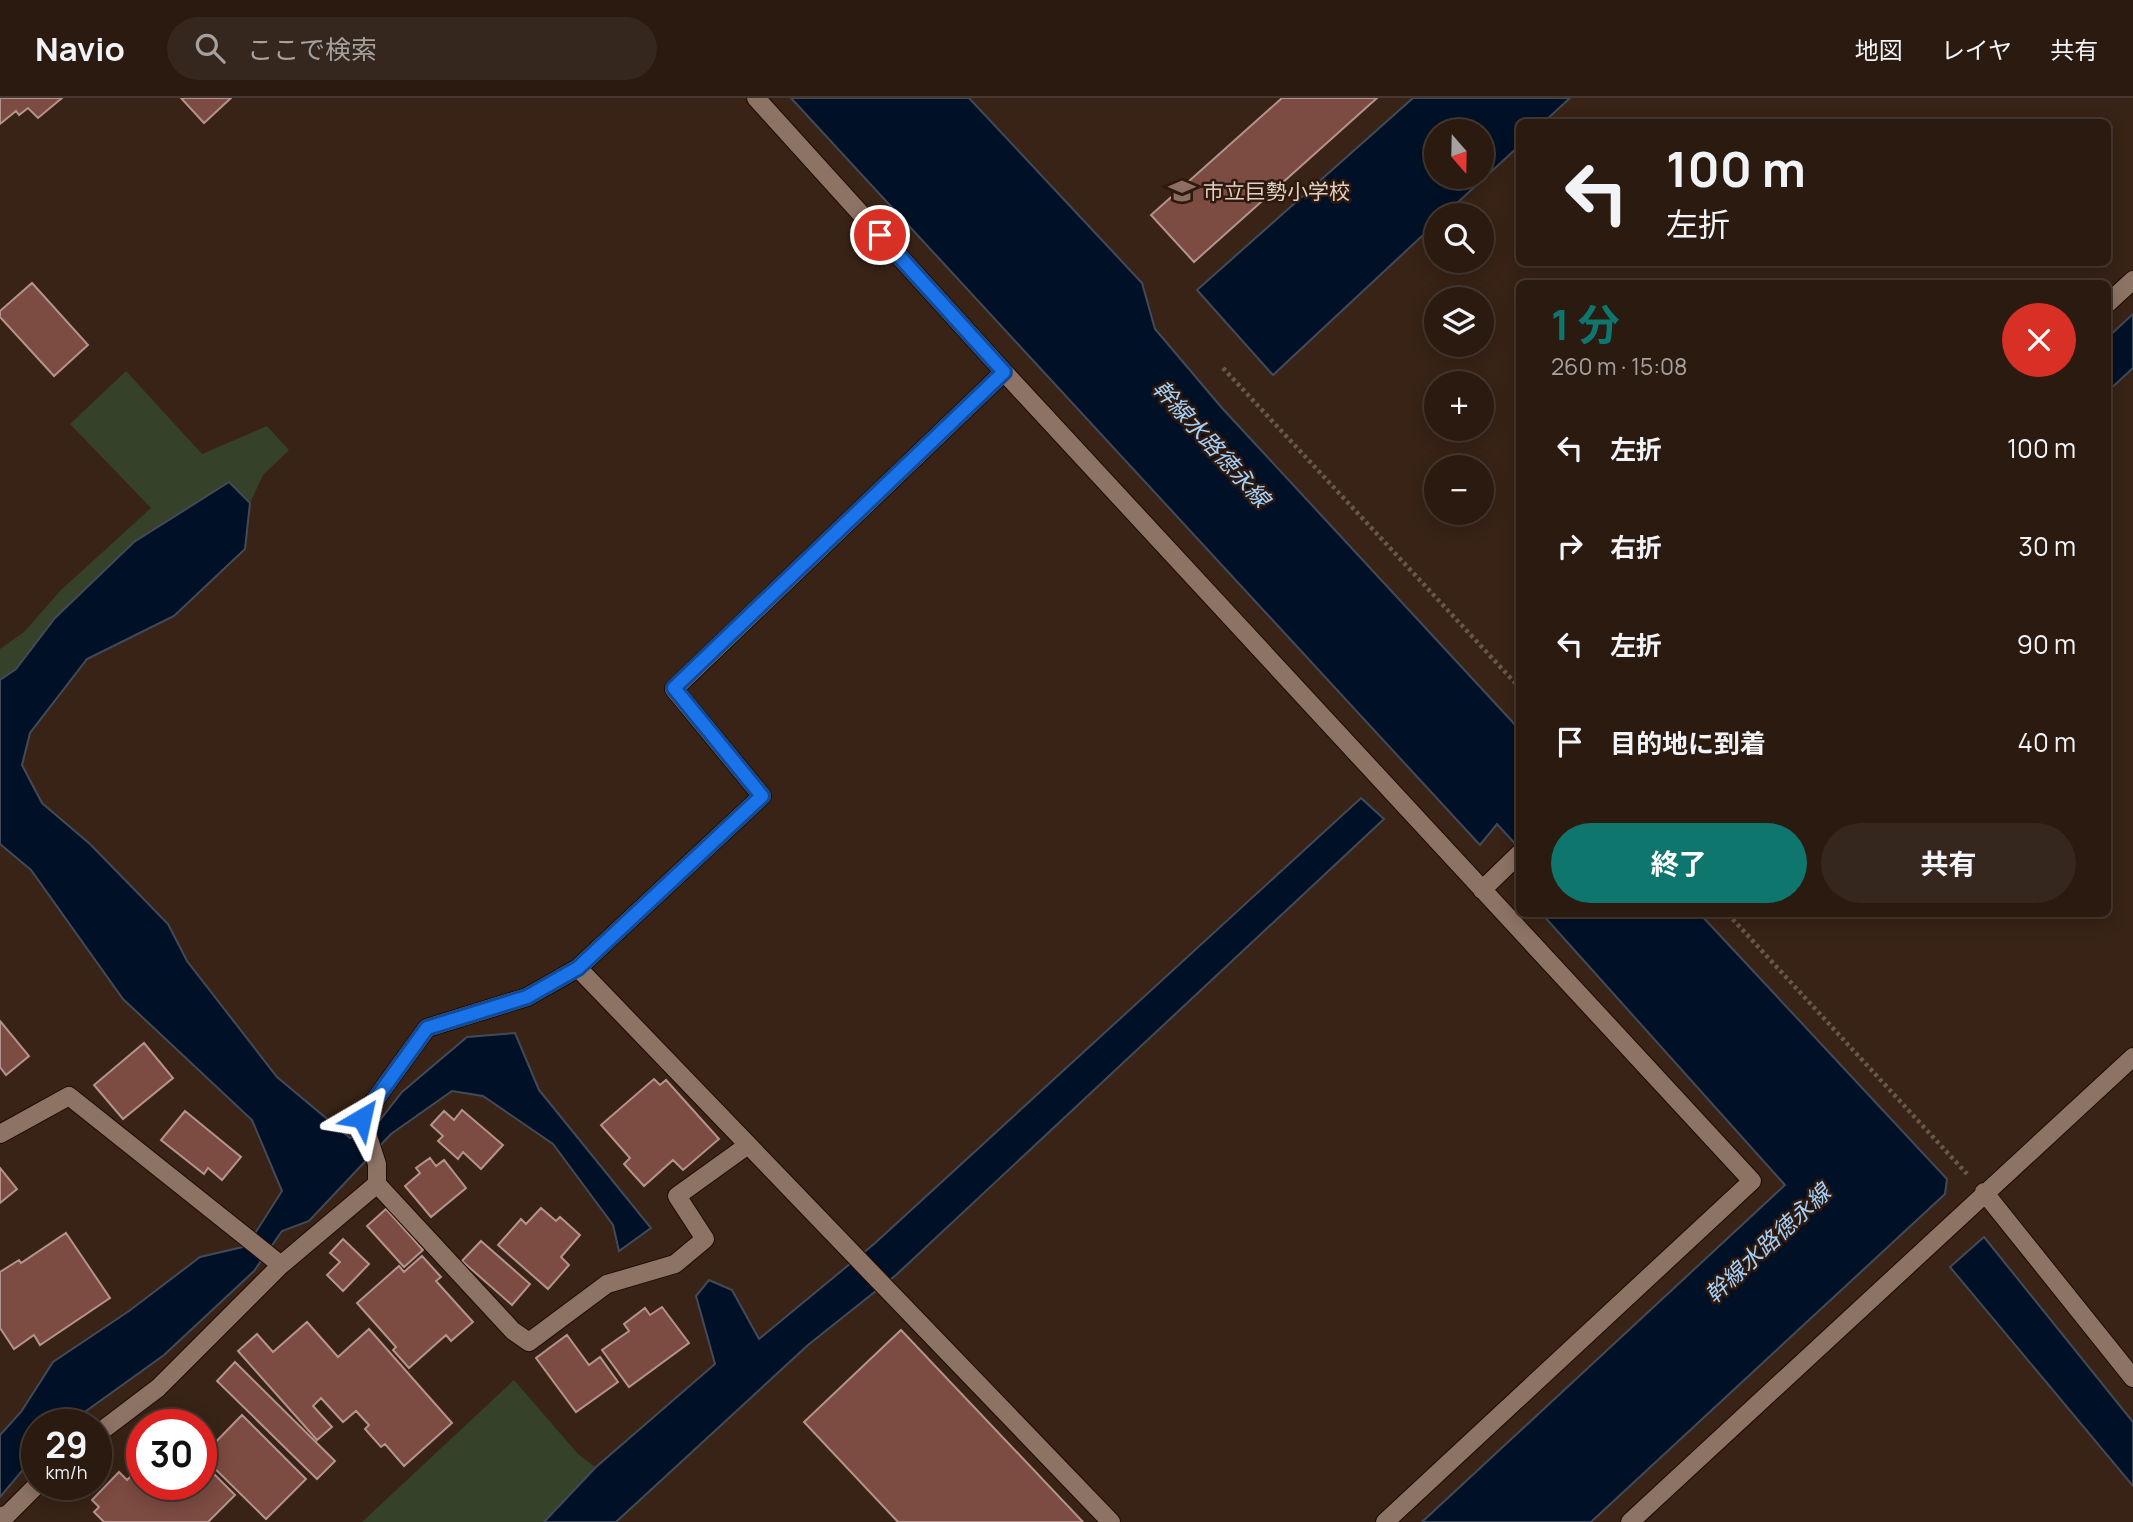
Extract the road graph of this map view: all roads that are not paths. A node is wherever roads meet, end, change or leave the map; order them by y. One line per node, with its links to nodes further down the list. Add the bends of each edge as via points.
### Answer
1 (756, 98): 4 (street)
2 (2133, 280): 3 (street)
3 (2111, 300)
4 (1004, 372): 6 (street); 7 (street, via 674,688 762,796)
5 (1516, 857): 6 (street)
6 (1482, 890): 19 (street, via 1752,1181)
7 (578, 968): 10 (street); 11 (street, via 527,997 427,1028 362,1118 377,1164)
8 (2133, 1057): 12 (street)
9 (0, 1134): 13 (street, via 69,1096)
10 (748, 1145): 11 (street, via 677,1196 705,1239 675,1264 607,1284 529,1342 513,1331); 18 (street)
11 (377, 1184): 13 (street)
12 (1984, 1192): 14 (street); 20 (street)
13 (281, 1265): 15 (street, via 158,1388)
14 (2133, 1378)
15 (112, 1423)
16 (22, 1500): 17 (street)
17 (0, 1516)
18 (1111, 1522)
19 (1385, 1522)
20 (1630, 1522)

